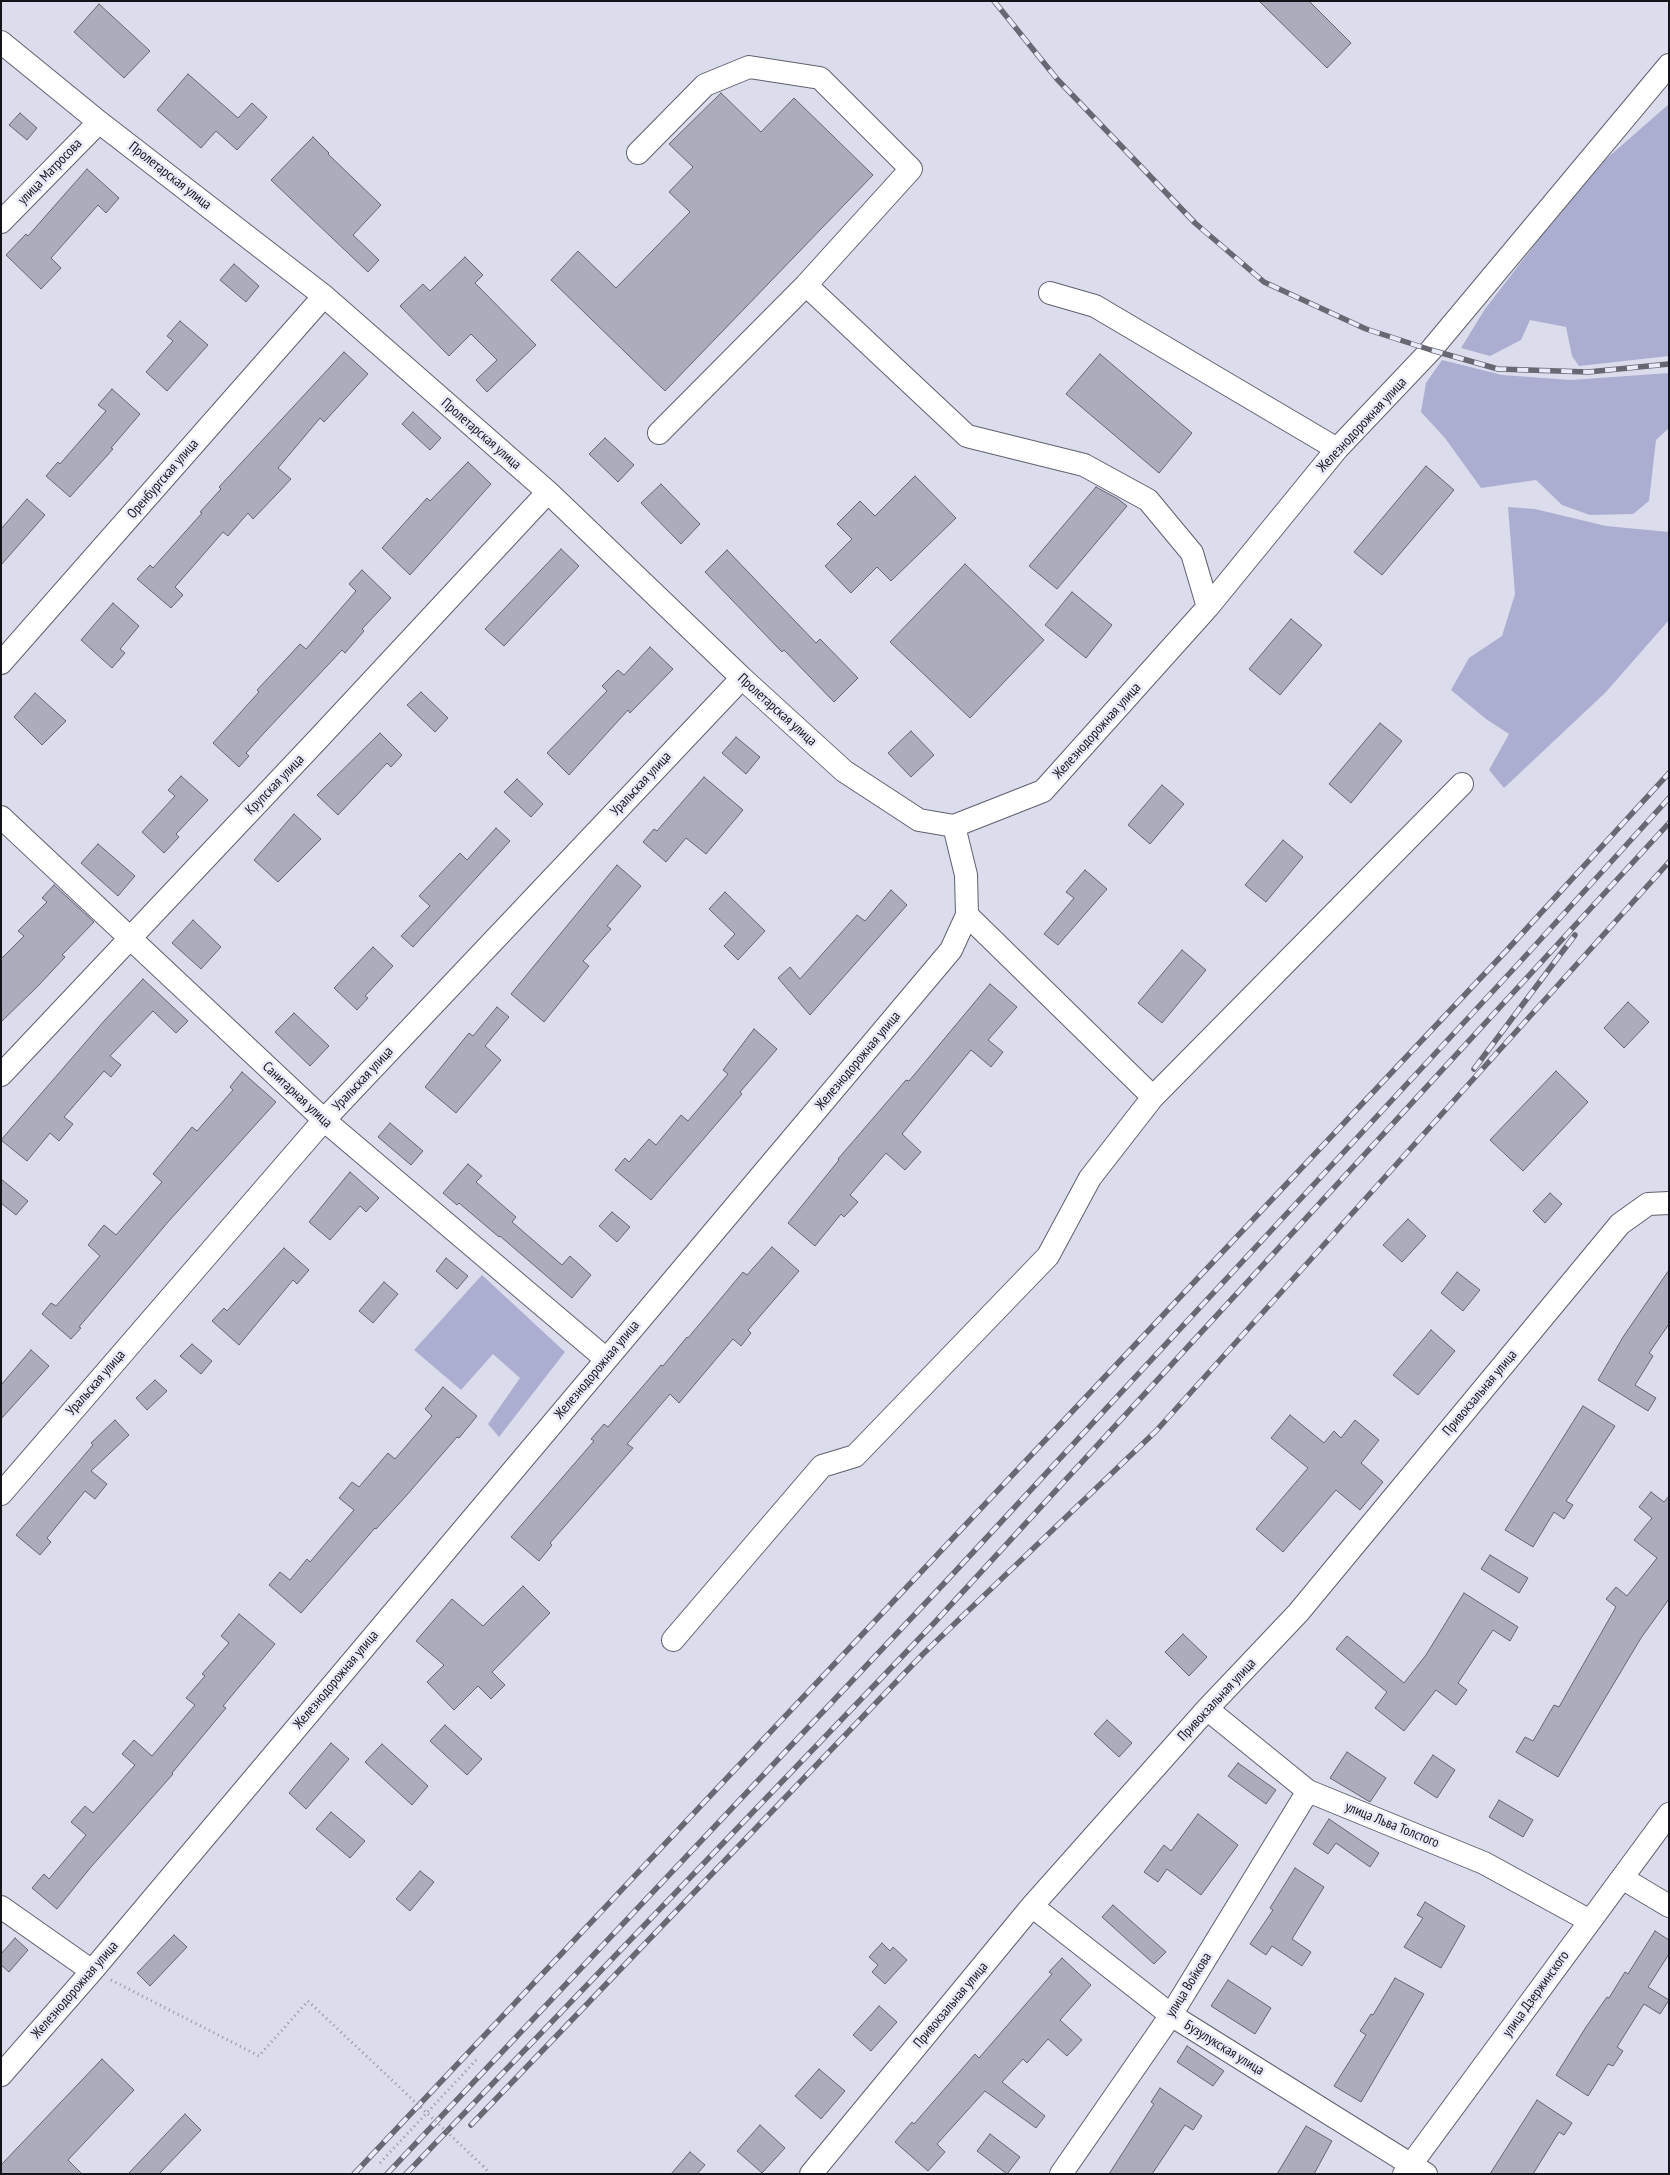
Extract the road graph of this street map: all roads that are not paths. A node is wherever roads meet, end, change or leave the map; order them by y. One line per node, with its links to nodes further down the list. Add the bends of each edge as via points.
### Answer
1 (1, 42): 3 (street, Пролетарская улица)
2 (1669, 65): 10 (street, Железнодорожная улица, via 1431,350)
3 (99, 122): 5 (street, улица Матросова); 8 (street, Пролетарская улица)
4 (638, 152): 6 (street, via 706,85 749,67 820,78 911,169)
5 (1, 222)
6 (806, 285): 9 (street); 12 (street, via 967,436 1084,464 1148,500 1192,553)
7 (1050, 293): 10 (street, via 1095,306)
8 (324, 296): 11 (street, Пролетарская улица); 13 (street, Оренбургская улица)
9 (659, 433)
10 (1337, 449): 12 (street, Железнодорожная улица)
11 (548, 492): 14 (street, Пролетарская улица); 19 (street, Крупская улица)
12 (1208, 607): 17 (street, Железнодорожная улица, via 1043,791)
13 (1, 663)
14 (742, 678): 17 (street, Пролетарская улица, via 844,771 919,820); 22 (street, Уральская улица)
15 (1462, 784): 21 (street)
16 (1, 816): 19 (street, Санитарная улица)
17 (954, 826): 18 (street, Железнодорожная улица, via 966,875)
18 (967, 915): 21 (street); 24 (street, Железнодорожная улица, via 951,950)
19 (130, 937): 20 (street, Крупская улица); 22 (street, Санитарная улица)
20 (1, 1075)
21 (1153, 1098): 26 (street, via 1090,1178 1048,1256 855,1456 822,1466)
22 (324, 1120): 24 (street, Санитарная улица); 25 (street, Уральская улица)
23 (1669, 1203): 27 (street, Привокзальная улица, via 1648,1204 1620,1224 1298,1613)
24 (606, 1359): 35 (street, Железнодорожная улица)
25 (1, 1494)
26 (673, 1640)
27 (1207, 1709): 28 (street, улица Льва Толстого); 31 (street, Привокзальная улица)
28 (1308, 1791): 34 (street, улица Льва Толстого, via 1484,1863); 36 (street, улица Войкова)
29 (1669, 1814): 30 (street, улица Дзержинского)
30 (1622, 1878): 32 (street); 34 (street, улица Дзержинского)
31 (1032, 1906): 36 (street, Бузулукская улица); 39 (street, Привокзальная улица)
32 (1669, 1906)
33 (1, 1907): 35 (street)
34 (1590, 1921): 38 (street, улица Дзержинского)
35 (92, 1971): 37 (street, Железнодорожная улица)
36 (1171, 2015): 38 (street, Бузулукская улица); 40 (street, улица Войкова)
37 (1, 2075)
38 (1414, 2170)
39 (811, 2174)
40 (1061, 2174)

